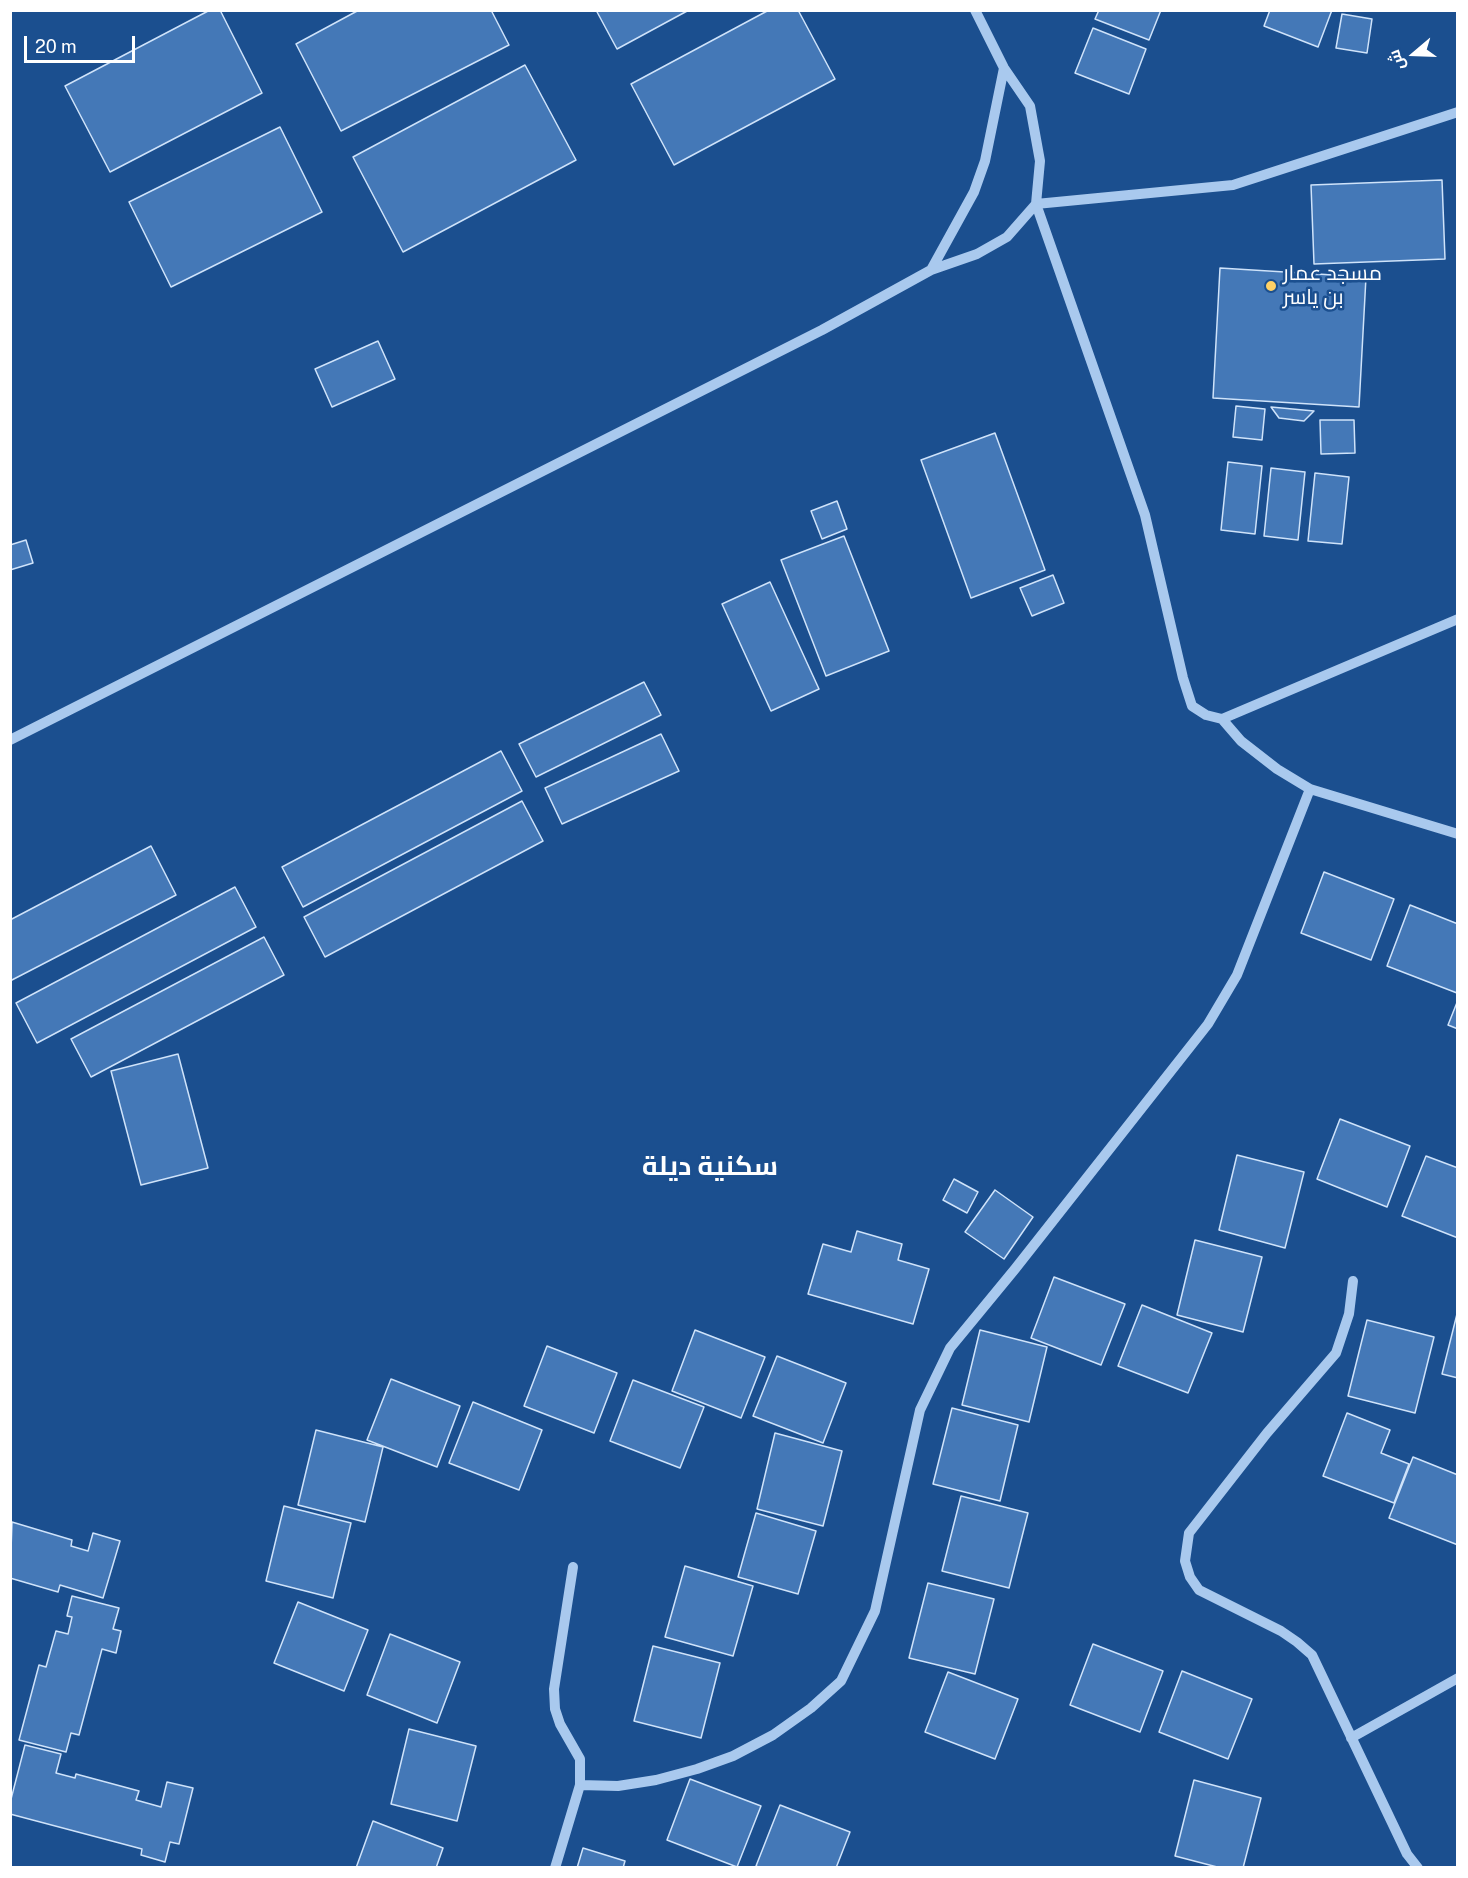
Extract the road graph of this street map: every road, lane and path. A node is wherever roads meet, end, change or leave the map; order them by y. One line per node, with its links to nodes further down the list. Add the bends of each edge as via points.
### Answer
1 (975, 10): 2 (street)
2 (1004, 68): 4 (street, via 1030,106 1040,160); 5 (street, via 985,161 974,192)
3 (1458, 112): 4 (street, via 1233,185)
4 (1036, 204): 5 (street, via 1007,237 977,254); 7 (street, via 1145,515 1192,706)
5 (932, 270): 8 (street)
6 (1458, 619): 7 (street)
7 (1222, 719): 9 (street, via 1241,741)
8 (10, 740)
9 (1311, 789): 10 (street); 15 (street, via 1237,975 1208,1024 950,1348 920,1410 875,1611 841,1681 773,1736 734,1756 656,1780 618,1786)
10 (1458, 834)
11 (1353, 1281): 14 (street, via 1349,1314 1336,1353 1189,1533 1185,1561 1199,1590 1281,1631 1312,1655)
12 (573, 1567): 15 (street, via 554,1689 560,1724 580,1759)
13 (1458, 1678): 14 (street)
14 (1351, 1738): 17 (street, via 1407,1854)
15 (580, 1785): 16 (street)
16 (555, 1868)
17 (1418, 1868)

